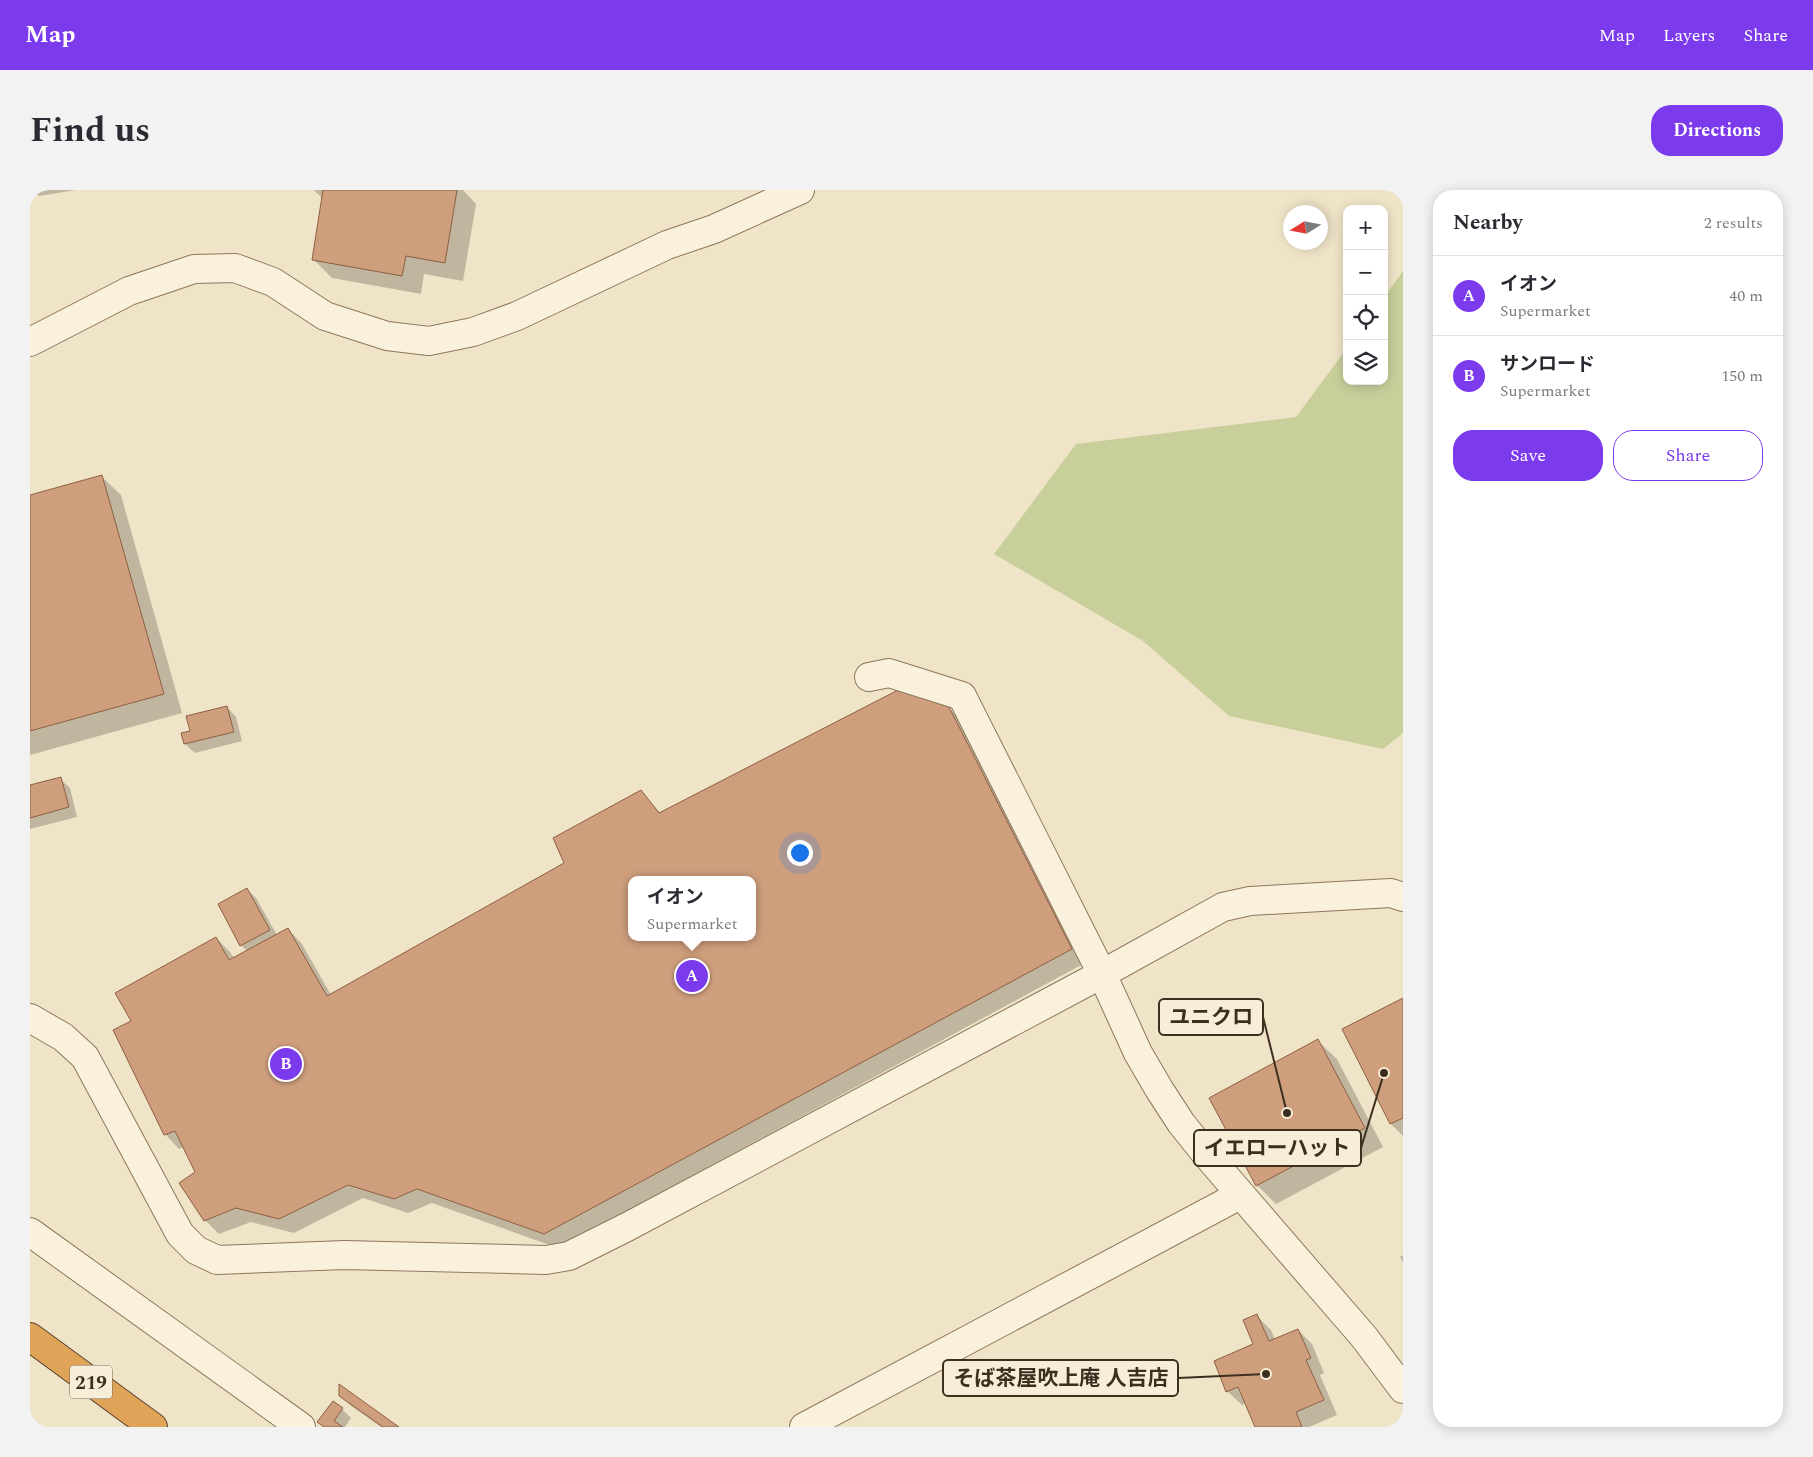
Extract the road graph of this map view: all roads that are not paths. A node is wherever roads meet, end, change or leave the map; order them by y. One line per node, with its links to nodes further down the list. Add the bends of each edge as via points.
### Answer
1 (800, 190): 2 (street, via 714,229 666,245 517,316 474,332 429,341 387,336 325,316 273,282 235,268 194,269 129,291)
2 (30, 342)
3 (869, 677): 5 (street, via 889,673 962,696)
4 (1403, 897): 5 (street, via 1391,894 1250,901 1222,907)
5 (1102, 974): 6 (street, via 627,1227 568,1256 546,1260 344,1255 217,1260 196,1250 180,1234 85,1057 63,1037); 7 (street, via 1138,1053 1159,1089 1181,1123)
6 (30, 1018)
7 (1240, 1195): 10 (street, via 1364,1337); 13 (street)
8 (30, 1232): 12 (street)
9 (30, 1337): 11 (highway, 219)
10 (1403, 1390)
11 (152, 1427)
12 (301, 1427)
13 (804, 1427)

